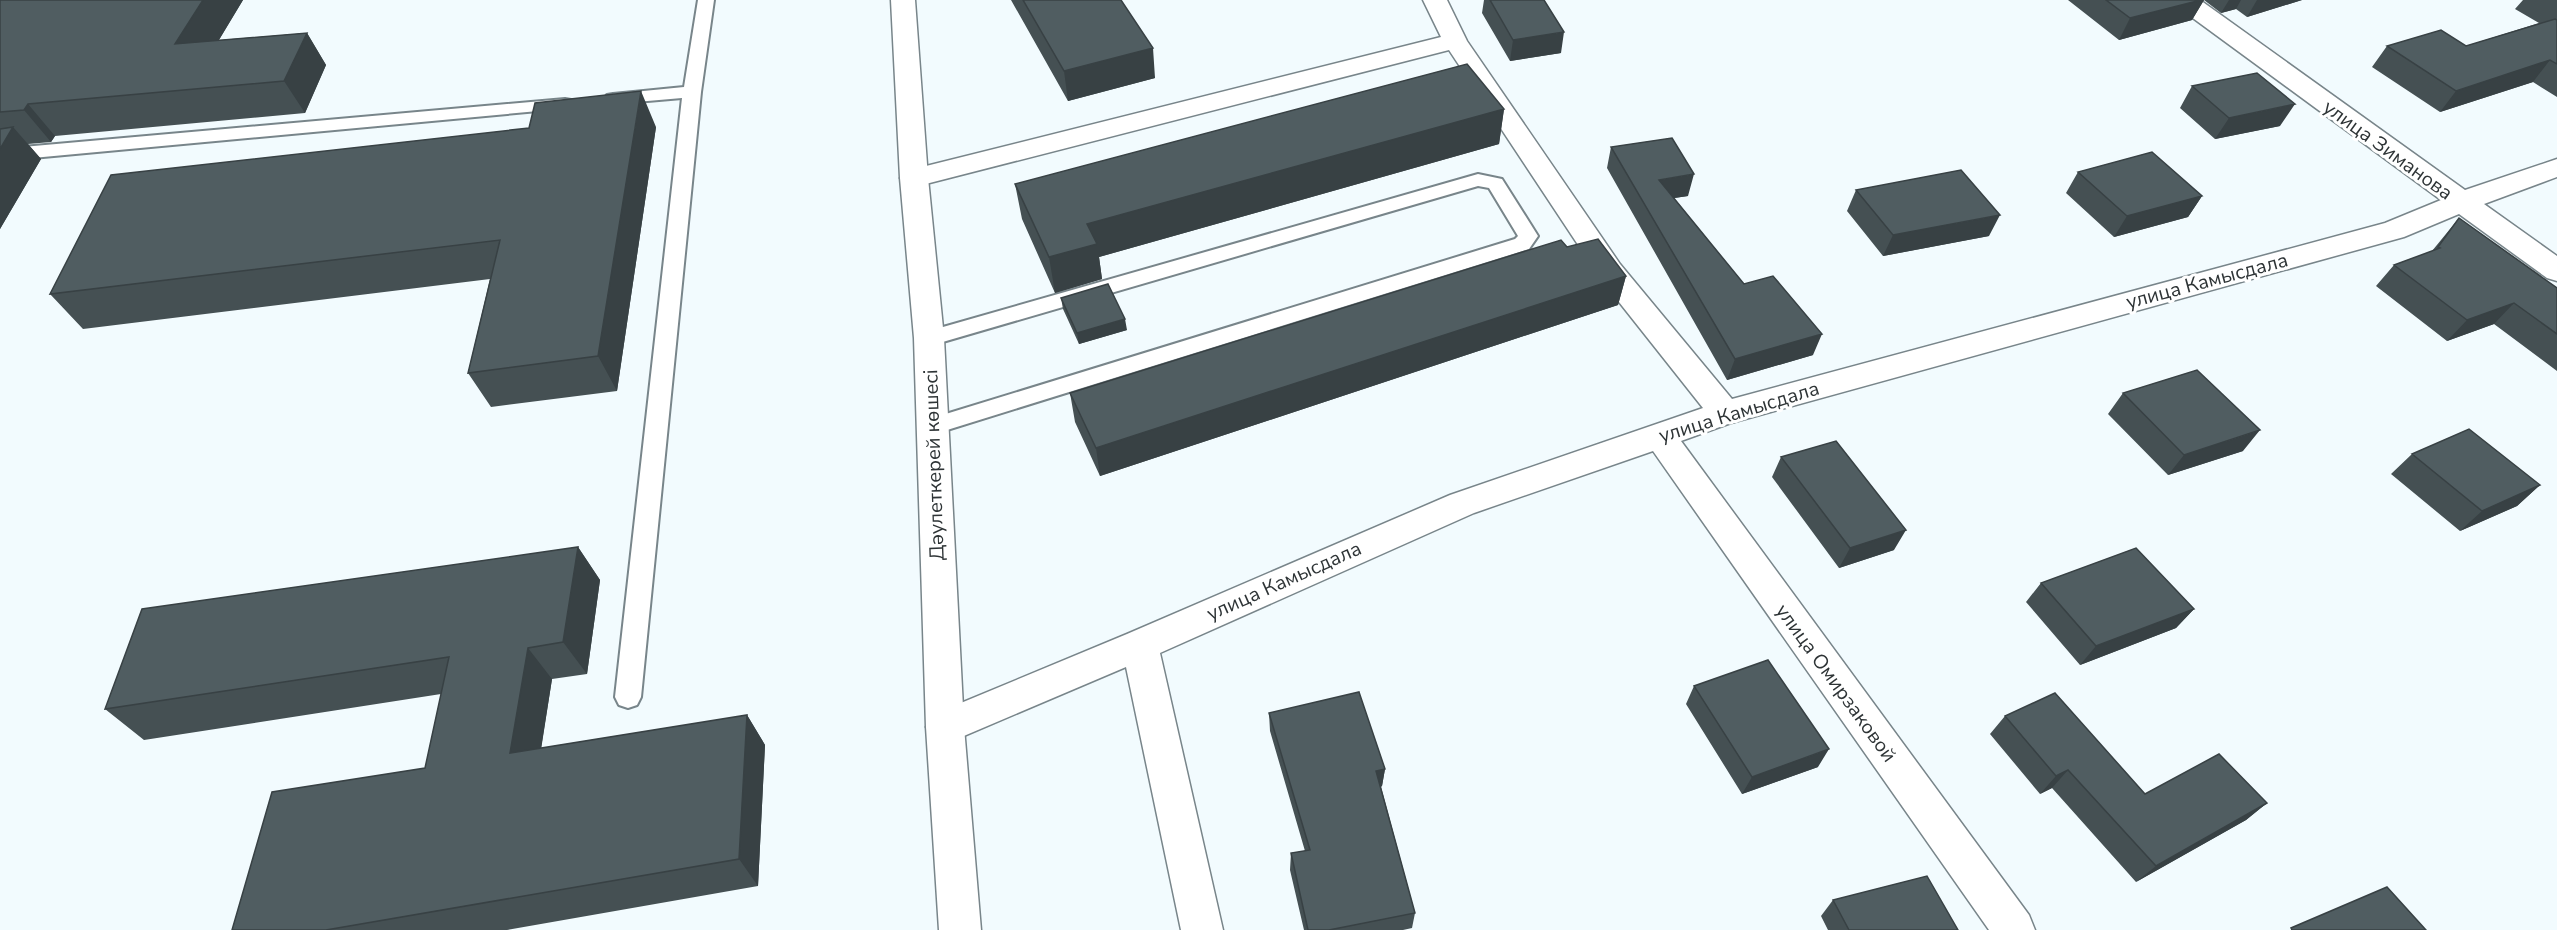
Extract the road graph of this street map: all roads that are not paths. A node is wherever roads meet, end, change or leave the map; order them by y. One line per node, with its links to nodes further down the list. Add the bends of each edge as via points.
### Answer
1 (706, 0): 6 (lane)
2 (903, 0): 9 (street, Дәулеткерей көшесі)
3 (1435, 0): 5 (street)
4 (2184, 0): 10 (street, улица Зиманова)
5 (1455, 41): 9 (street); 13 (street, via 1610,271)
6 (692, 92): 7 (lane); 17 (lane)
7 (0, 155)
8 (2557, 168): 10 (street, улица Камысдала)
9 (914, 178): 12 (street, Дәулеткерей көшесі)
10 (2460, 202): 11 (street, улица Зиманова); 13 (street, улица Камысдала, via 2394,230)
11 (2557, 271)
12 (929, 338): 14 (street, Дәулеткерей көшесі); 14 (lane, via 1478,180 1495,183 1528,236 1522,244)
13 (1725, 413): 15 (street, улица Камысдала)
14 (931, 428): 18 (street, Дәулеткерей көшесі)
15 (1659, 435): 16 (street, улица Камысдала, via 1462,504); 21 (street, улица Омирзаковой)
16 (1140, 645): 18 (street, улица Камысдала); 20 (street)
17 (628, 697)
18 (945, 727): 19 (street, Дәулеткерей көшесі)
19 (960, 930)
20 (1203, 930)
21 (2014, 930)

